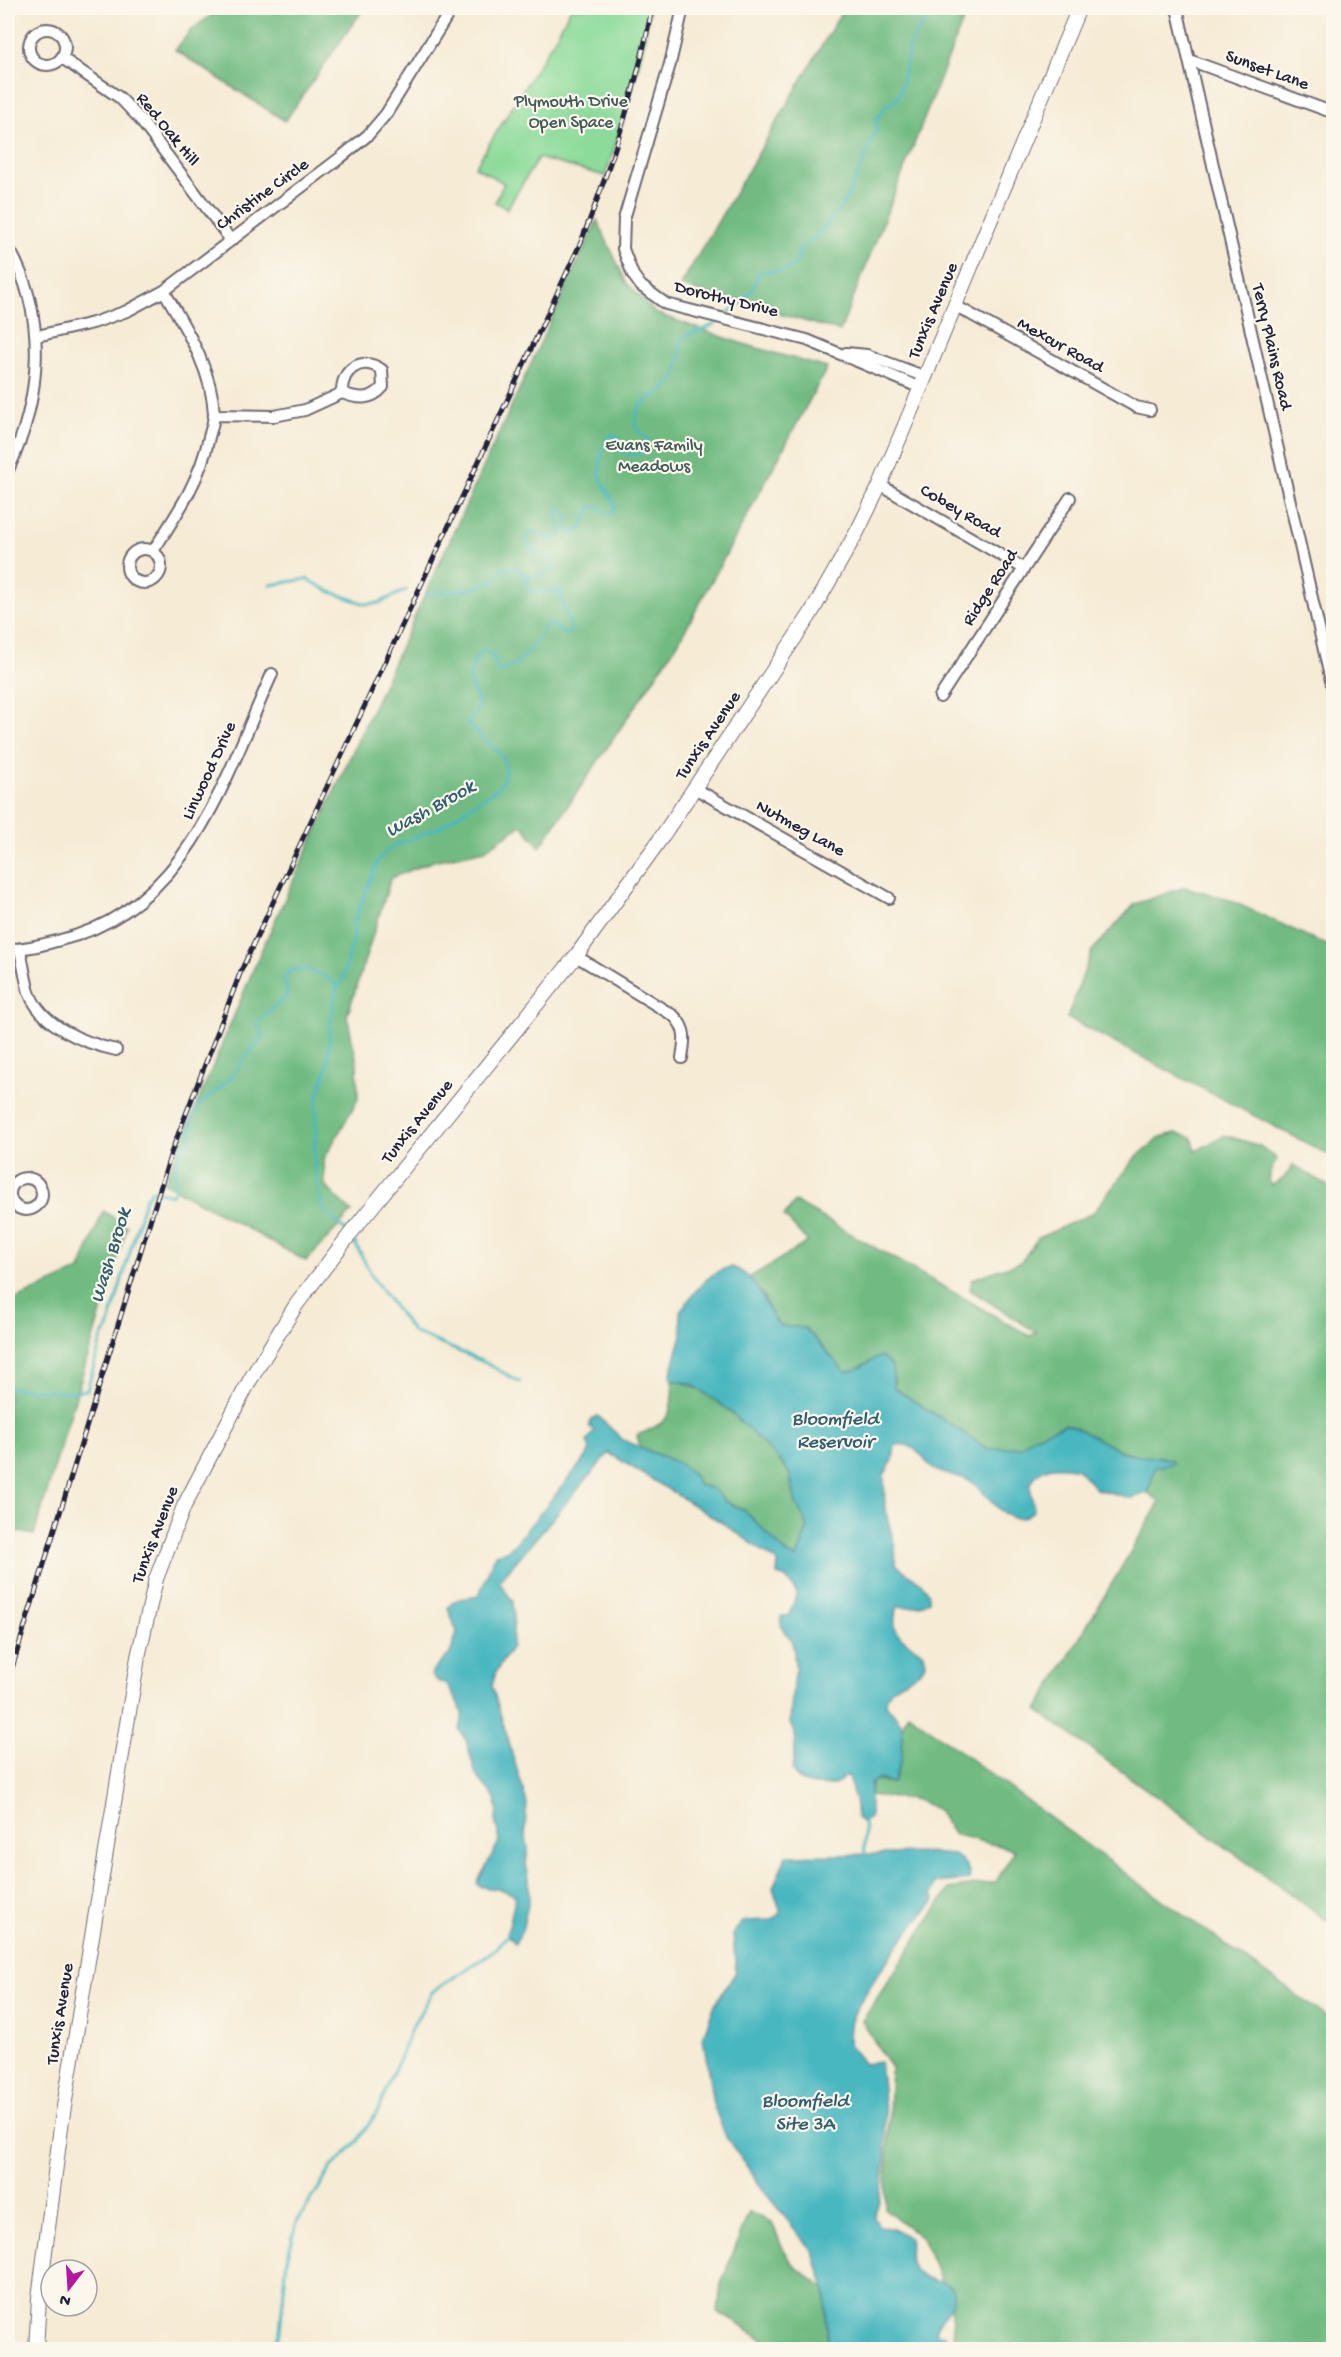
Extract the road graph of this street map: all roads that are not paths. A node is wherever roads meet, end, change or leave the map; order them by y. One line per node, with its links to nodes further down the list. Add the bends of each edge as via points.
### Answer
1 (452, 8): 8 (street, Christine Circle, via 386,114 368,135)
2 (683, 8): 13 (street, Dorothy Drive, via 624,219 623,249 633,275 653,296 666,303 778,331 843,353 862,365)
3 (1079, 8): 11 (main road, Tunxis Avenue)
4 (1177, 8): 6 (street, Terry Plains Road)
5 (62, 58): 8 (street, Red Oak Hill, via 120,98 140,117)
6 (1189, 60): 7 (street, Sunset Lane); 23 (street, Terry Plains Road)
7 (1334, 113)
8 (230, 239): 10 (street, Christine Circle)
9 (8, 248): 12 (street, via 21,275)
10 (164, 291): 12 (street, Christine Circle, via 127,311); 16 (street, via 192,339)
11 (956, 306): 13 (main road, Tunxis Avenue); 15 (street, Mexcur Road, via 1136,407)
12 (37, 336): 17 (street, via 29,414)
13 (924, 383): 18 (main road, Tunxis Avenue)
14 (342, 393): 16 (street, via 305,410 274,416)
15 (1150, 410)
16 (214, 415): 20 (street, via 200,473)
17 (8, 470)
18 (880, 484): 21 (street, Cobey Road); 25 (main road, Tunxis Avenue, via 810,615)
19 (1070, 498): 21 (street, Ridge Road)
20 (153, 551)
21 (1023, 568): 24 (street, Ridge Road)
22 (272, 674): 28 (street, Linwood Drive, via 204,827 164,880 105,924 77,936)
23 (1334, 694)
24 (940, 697)
25 (696, 789): 26 (street, Nutmeg Lane); 29 (main road, Tunxis Avenue)
26 (889, 898)
27 (8, 949): 28 (street, Linwood Drive)
28 (20, 950): 30 (street, via 30,993 38,1008 67,1033 90,1045)
29 (576, 956): 31 (street, via 674,1016 684,1026); 32 (main road, Tunxis Avenue, via 296,1305 253,1374 184,1506 156,1579 138,1657 62,2119)
30 (117, 1050)
31 (682, 1058)
32 (36, 2349)

